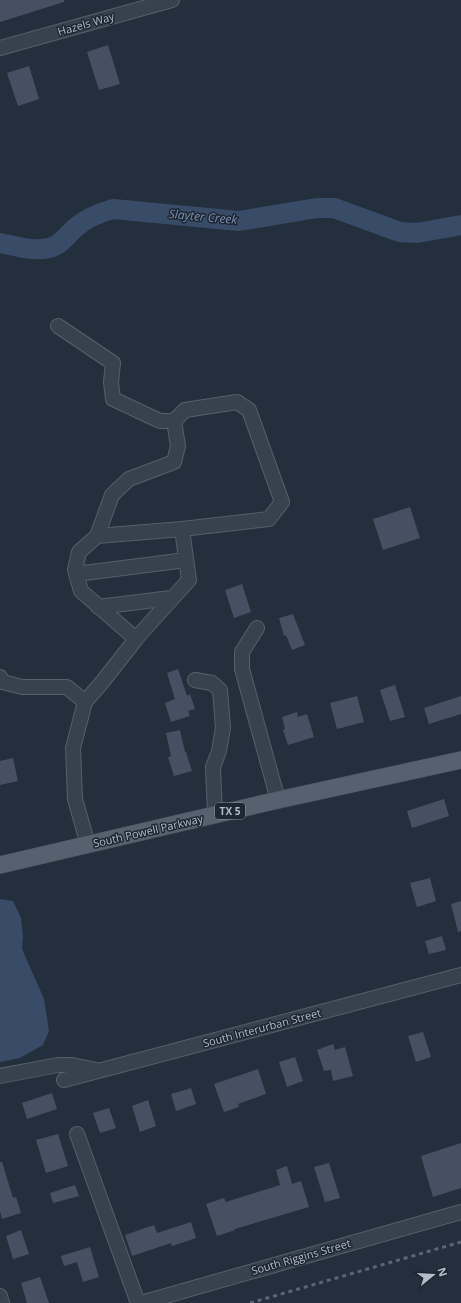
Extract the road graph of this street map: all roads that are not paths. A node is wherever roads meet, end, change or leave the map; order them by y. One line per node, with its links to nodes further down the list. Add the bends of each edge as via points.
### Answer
1 (172, 0): 2 (street, Hazels Way)
2 (0, 48)
3 (58, 326): 4 (street, via 114,363 111,382 113,399 160,421)
4 (174, 421): 5 (street, via 185,410 237,402 249,410 282,502 269,519); 6 (street, via 178,446 174,462 129,479 112,495)
5 (182, 529): 6 (street); 7 (street)
6 (96, 536): 8 (street, via 79,552)
7 (186, 560): 8 (street); 9 (street, via 189,580)
8 (76, 574): 10 (street, via 81,591)
9 (171, 598): 10 (street); 12 (street)
10 (98, 606): 12 (street)
11 (257, 628): 17 (street, via 242,652 242,669)
12 (136, 639): 15 (street)
13 (0, 677): 15 (street, via 3,682 22,686 67,687)
14 (195, 680): 18 (street, via 212,683 220,690 223,728 220,751 213,767)
15 (85, 702): 19 (street, via 73,748 75,799)
16 (461, 760): 17 (main road, South Powell Parkway / TX 5)
17 (278, 800): 18 (main road, South Powell Parkway / TX 5)
18 (215, 815): 19 (main road, South Powell Parkway / TX 5)
19 (88, 845): 20 (main road, South Powell Parkway / TX 5)
20 (0, 865)
21 (461, 975): 22 (street, South Interurban Street)
22 (98, 1071): 23 (street, via 72,1065 58,1065); 24 (street, South Interurban Street)
23 (0, 1076)
24 (64, 1080)
25 (77, 1134): 29 (street)
26 (461, 1212): 29 (street, South Riggins Street)
27 (0, 1296): 28 (street)
28 (2, 1303)
29 (140, 1303)

